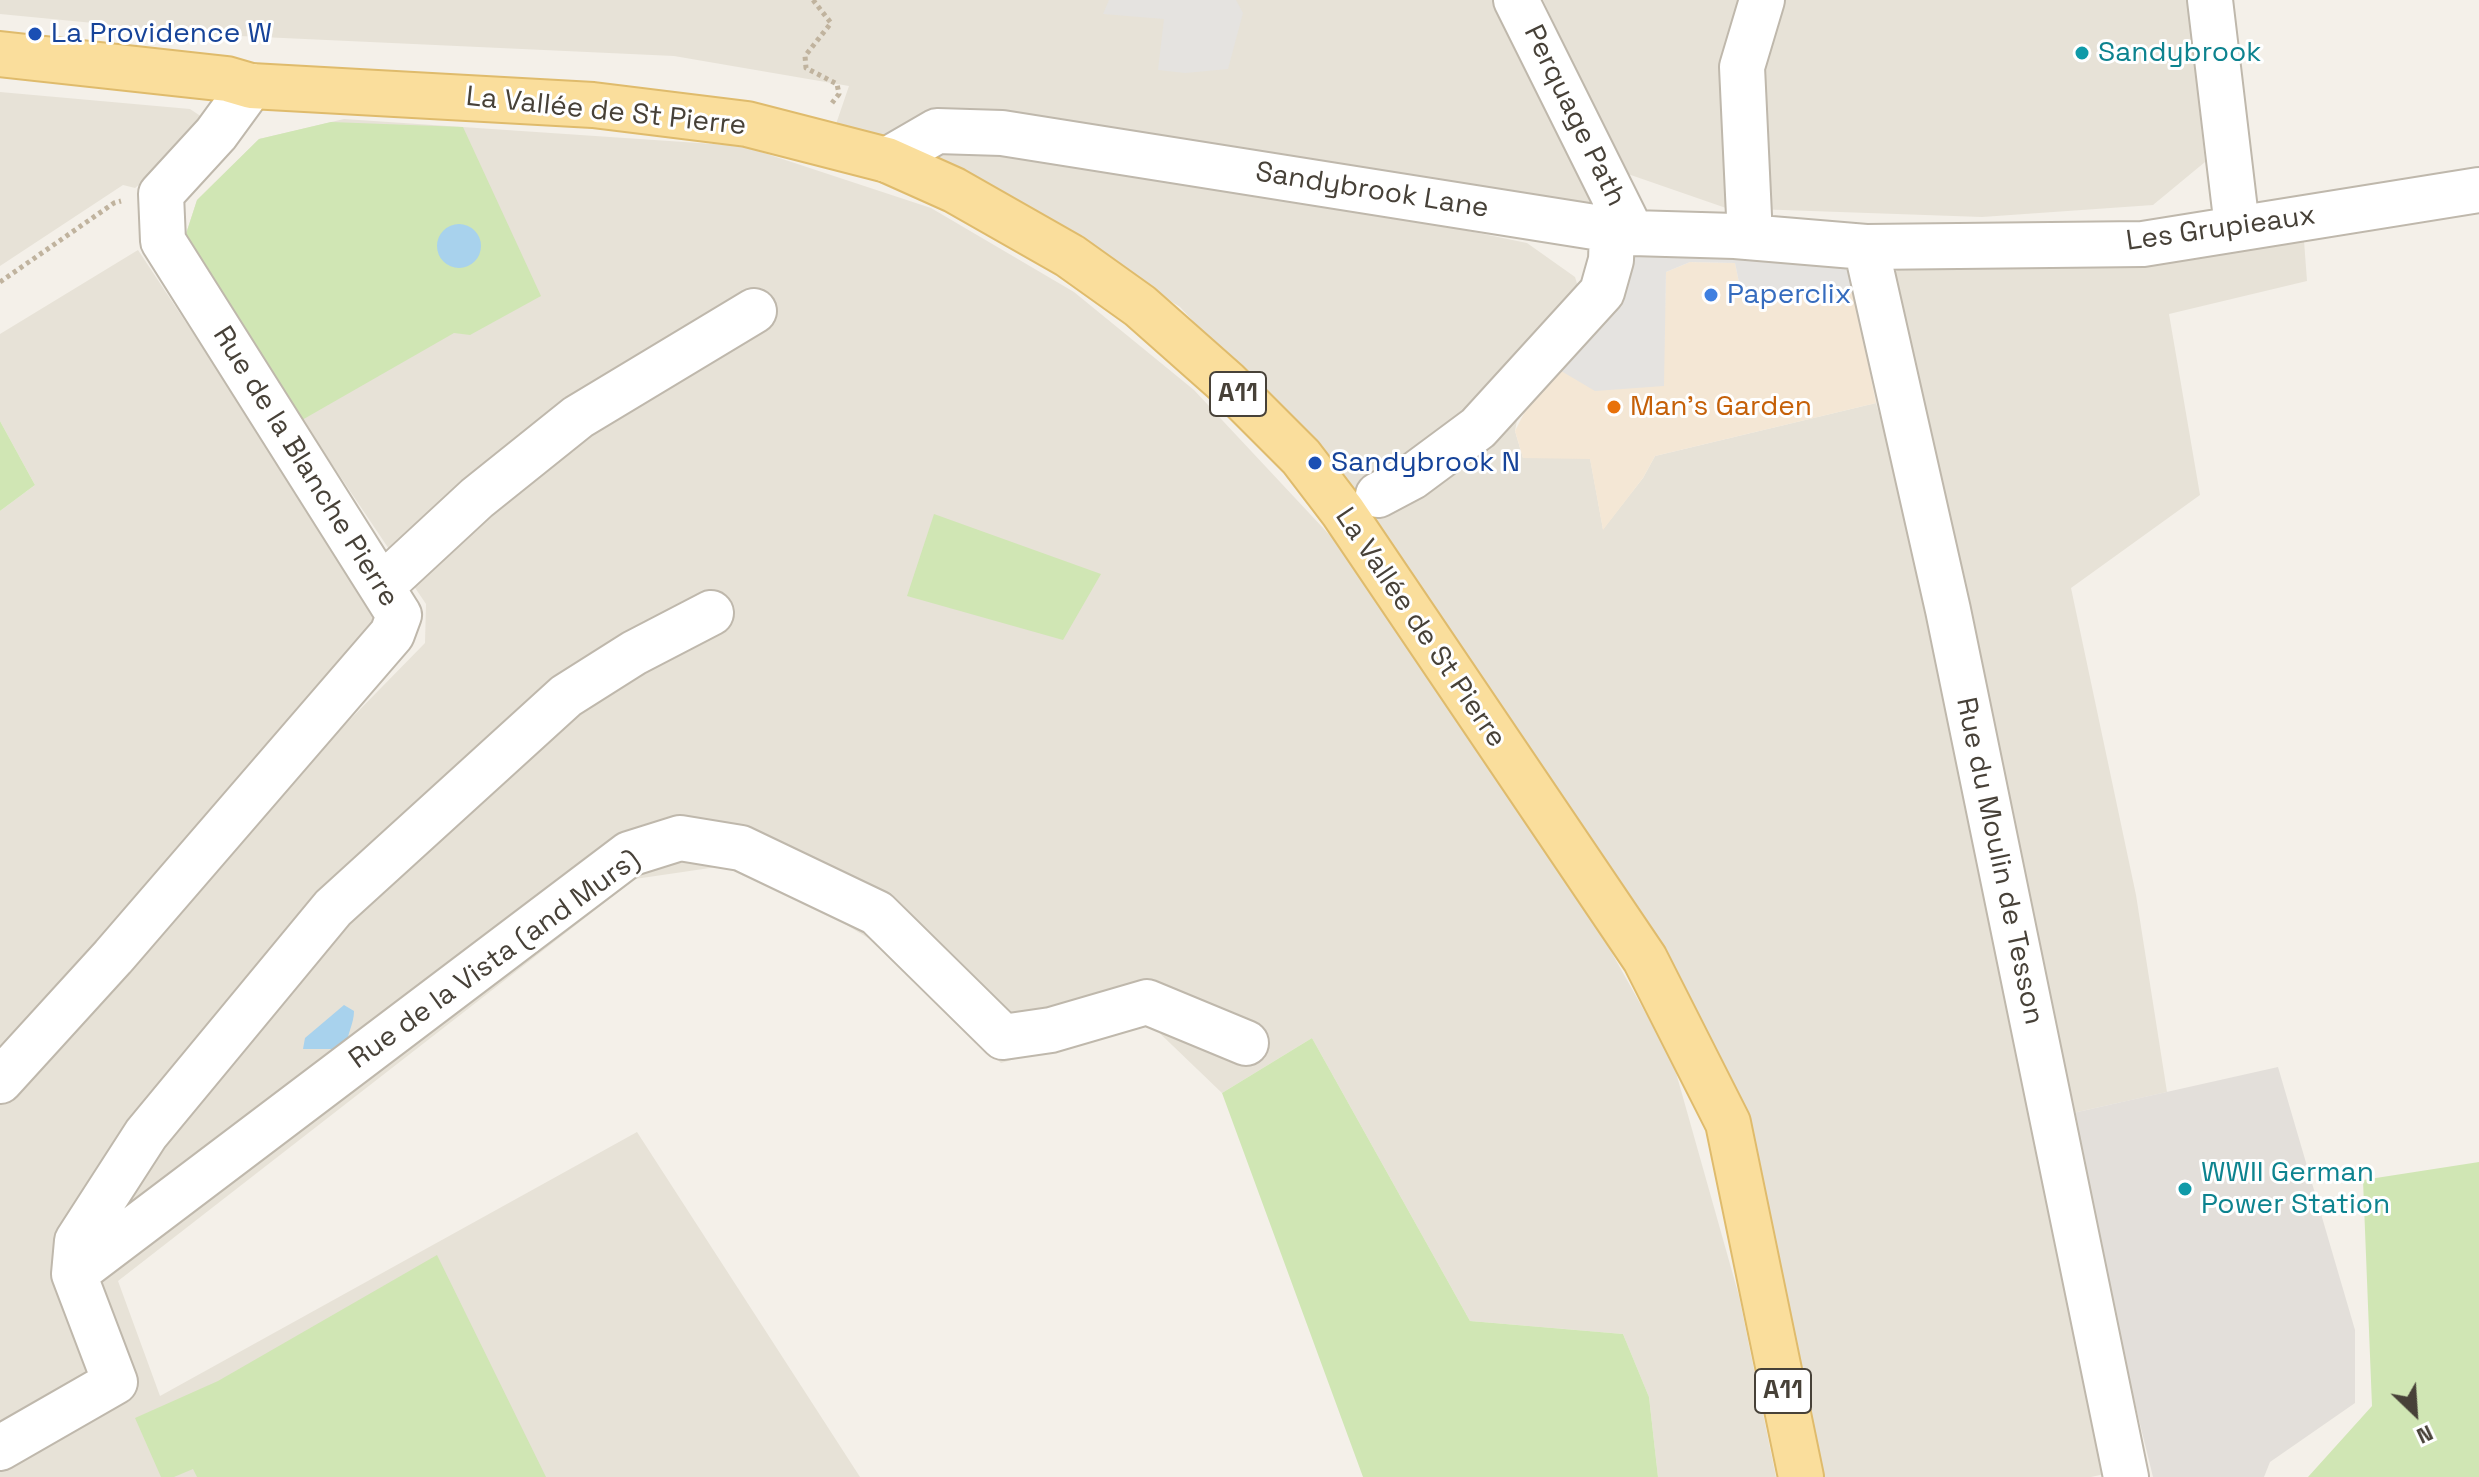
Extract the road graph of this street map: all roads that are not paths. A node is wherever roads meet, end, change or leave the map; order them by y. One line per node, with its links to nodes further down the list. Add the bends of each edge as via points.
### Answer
1 (1516, 0): 9 (street, Perquage Path)
2 (1762, 0): 10 (street, via 1742,67)
3 (2210, 0): 8 (street)
4 (0, 54): 5 (main road, La Vallée de St Pierre / A11)
5 (251, 86): 6 (main road, La Vallée de St Pierre / A11, via 593,105 747,124); 14 (street, Rue de la Blanche Pierre, via 161,194 163,241)
6 (887, 160): 9 (street, Sandybrook Lane, via 937,131 1002,133); 20 (main road, La Vallée de St Pierre / A11, via 954,190 1070,256 1140,306 1301,457 1343,512 1645,959 1728,1123)
7 (2479, 190): 8 (street, Les Grupieaux)
8 (2237, 227): 11 (street, Les Grupieaux, via 2143,244)
9 (1622, 231): 10 (street, Sandybrook Lane); 13 (street, via 1602,292 1478,428)
10 (1750, 237): 11 (street, Sandybrook Lane)
11 (1866, 247): 21 (street, Rue du Moulin de Tesson, via 1948,610)
12 (754, 311): 14 (street, via 578,417 477,498)
13 (1378, 495)
14 (382, 586): 17 (street, Rue de la Blanche Pierre, via 399,615 392,634)
15 (711, 613): 18 (street, via 566,696 333,908 146,1134 77,1241)
16 (1246, 1043): 18 (street, Rue de la Vista (and Murs), via 1147,1002 1051,1030 1003,1037 877,913 741,848 680,838 629,854)
17 (0, 1081)
18 (74, 1274): 19 (street, via 115,1382)
19 (0, 1448)
20 (1801, 1477)
21 (2126, 1477)

